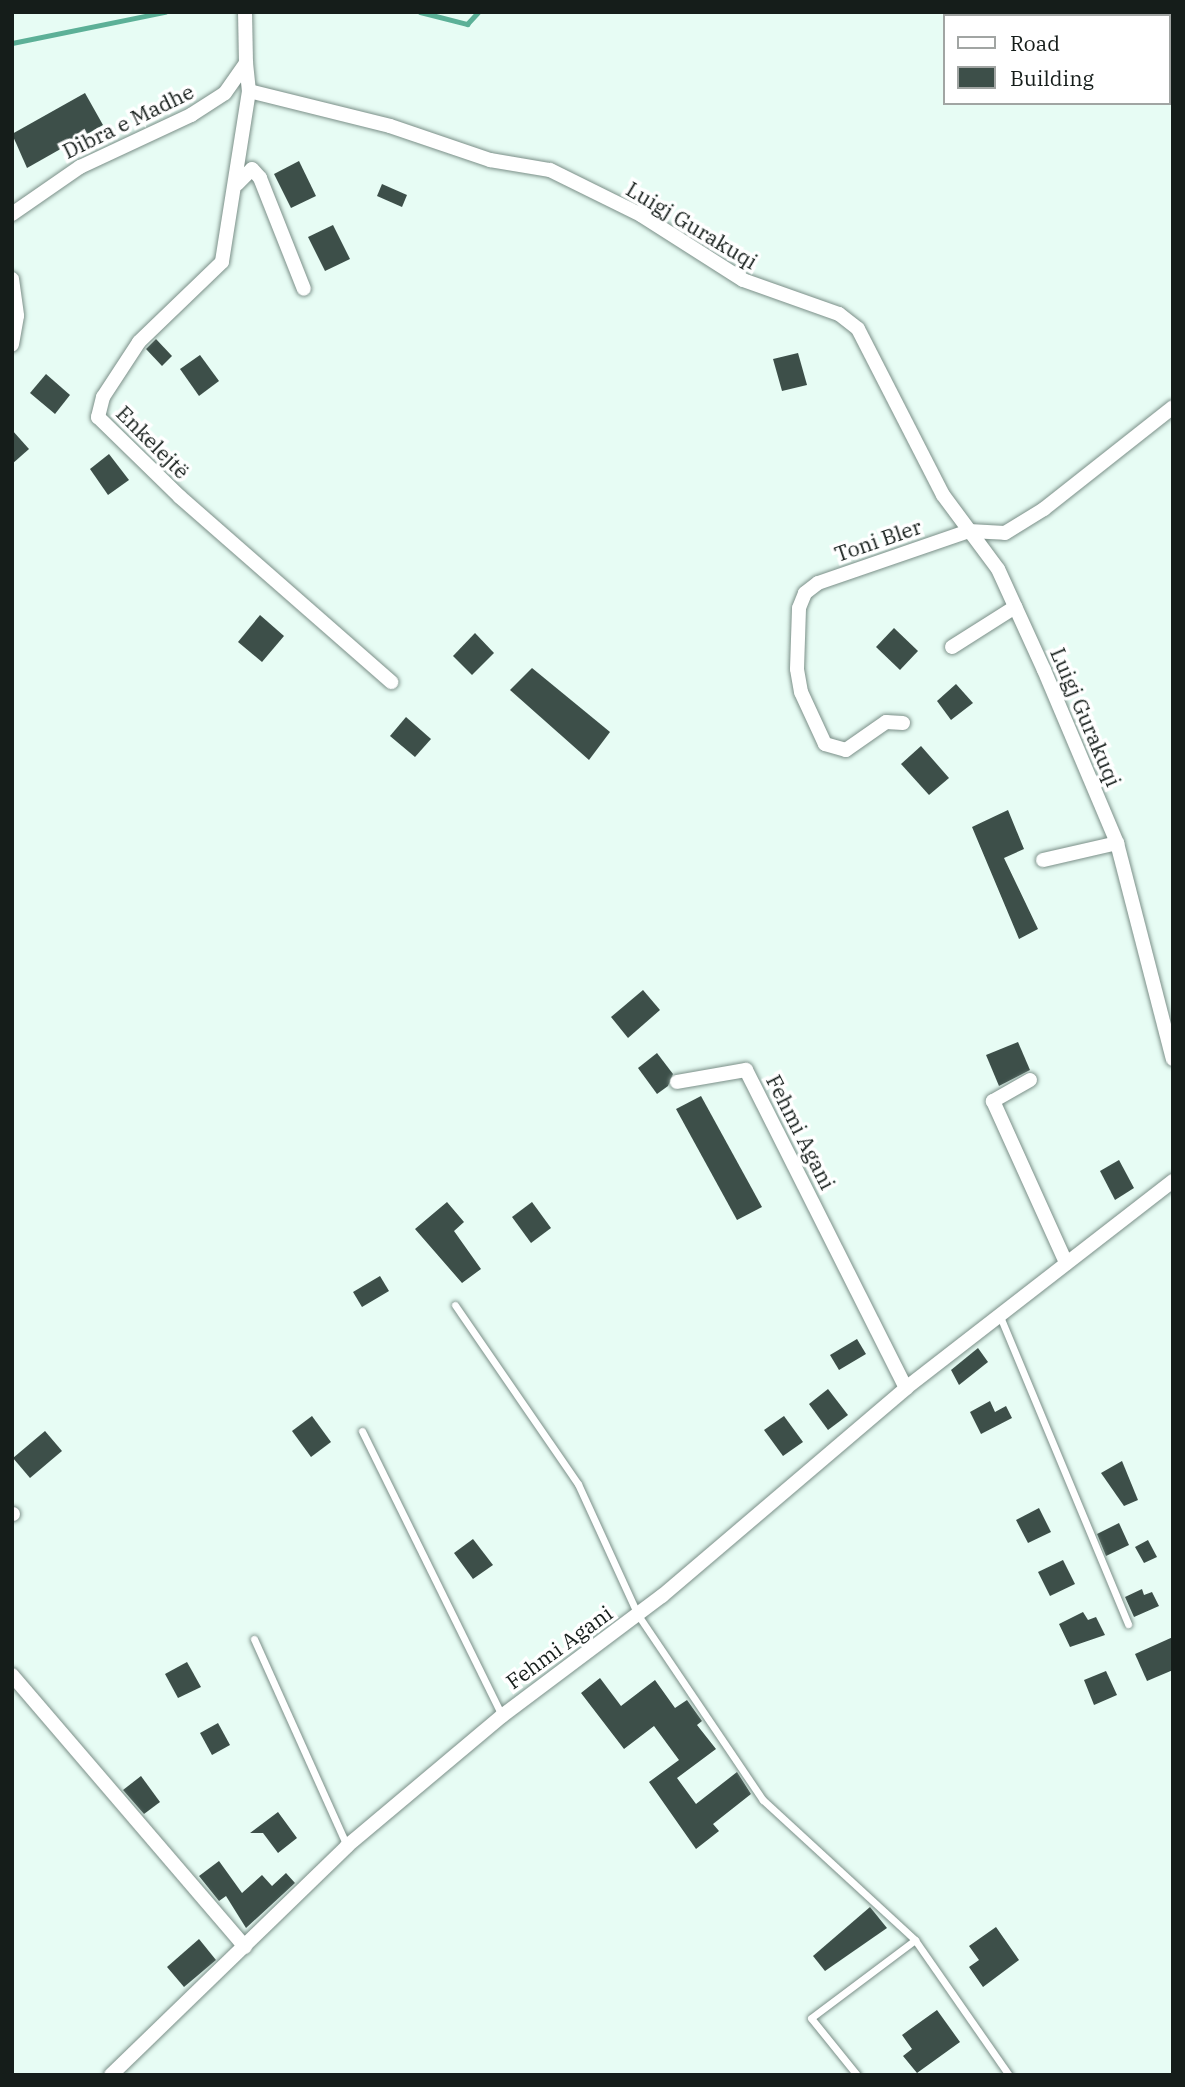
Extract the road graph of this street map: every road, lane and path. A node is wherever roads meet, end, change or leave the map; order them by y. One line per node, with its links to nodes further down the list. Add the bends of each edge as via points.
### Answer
1 (245, 12): 2 (street)
2 (246, 63): 3 (street, Enkelejtë); 5 (street, Dibra e Madhe, via 234,83 207,106 80,167)
3 (249, 91): 4 (street, Enkelejtë); 10 (street, Luigj Gurakuqi, via 390,126 490,160 550,170 641,215 756,287 839,314 865,339 937,484)
4 (237, 184): 7 (street, via 252,169 260,178); 15 (street, Enkelejtë, via 222,262 139,342 103,397 98,417 180,497)
5 (12, 214)
6 (12, 278): 8 (street, via 17,316)
7 (304, 289)
8 (12, 345)
9 (1173, 407): 11 (street, via 1044,509)
10 (970, 531): 11 (street, Toni Bler); 12 (street, Luigj Gurakuqi); 16 (street, Toni Bler, via 818,583 801,600 799,682 825,744 845,750 886,722)
11 (1005, 533): 12 (street)
12 (990, 557): 13 (street, Luigj Gurakuqi)
13 (1015, 607): 14 (street); 17 (street, Luigj Gurakuqi)
14 (952, 647)
15 (391, 682)
16 (903, 723)
17 (1117, 842): 18 (street); 19 (street, Luigj Gurakuqi)
18 (1044, 860)
19 (1173, 1059)
20 (1030, 1080): 23 (street, via 993,1101)
21 (677, 1082): 26 (street, Fehmi Agani, via 746,1070)
22 (1173, 1181): 23 (street, Fehmi Agani)
23 (1066, 1263): 25 (street, Fehmi Agani)
24 (454, 1305): 28 (lane, via 578,1484)
25 (999, 1314): 26 (street, Fehmi Agani); 29 (lane)
26 (906, 1388): 28 (street, Fehmi Agani)
27 (362, 1431): 32 (lane)
28 (638, 1615): 32 (street, Fehmi Agani); 34 (lane, via 763,1800)
29 (1128, 1624)
30 (254, 1639): 33 (lane)
31 (12, 1675): 35 (street)
32 (502, 1716): 33 (street, Fehmi Agani)
33 (347, 1846): 35 (street, Fehmi Agani)
34 (915, 1940): 37 (lane, via 811,2018); 38 (lane)
35 (245, 1947): 36 (street, Fehmi Agani)
36 (111, 2075)
37 (857, 2075)
38 (1009, 2075)

